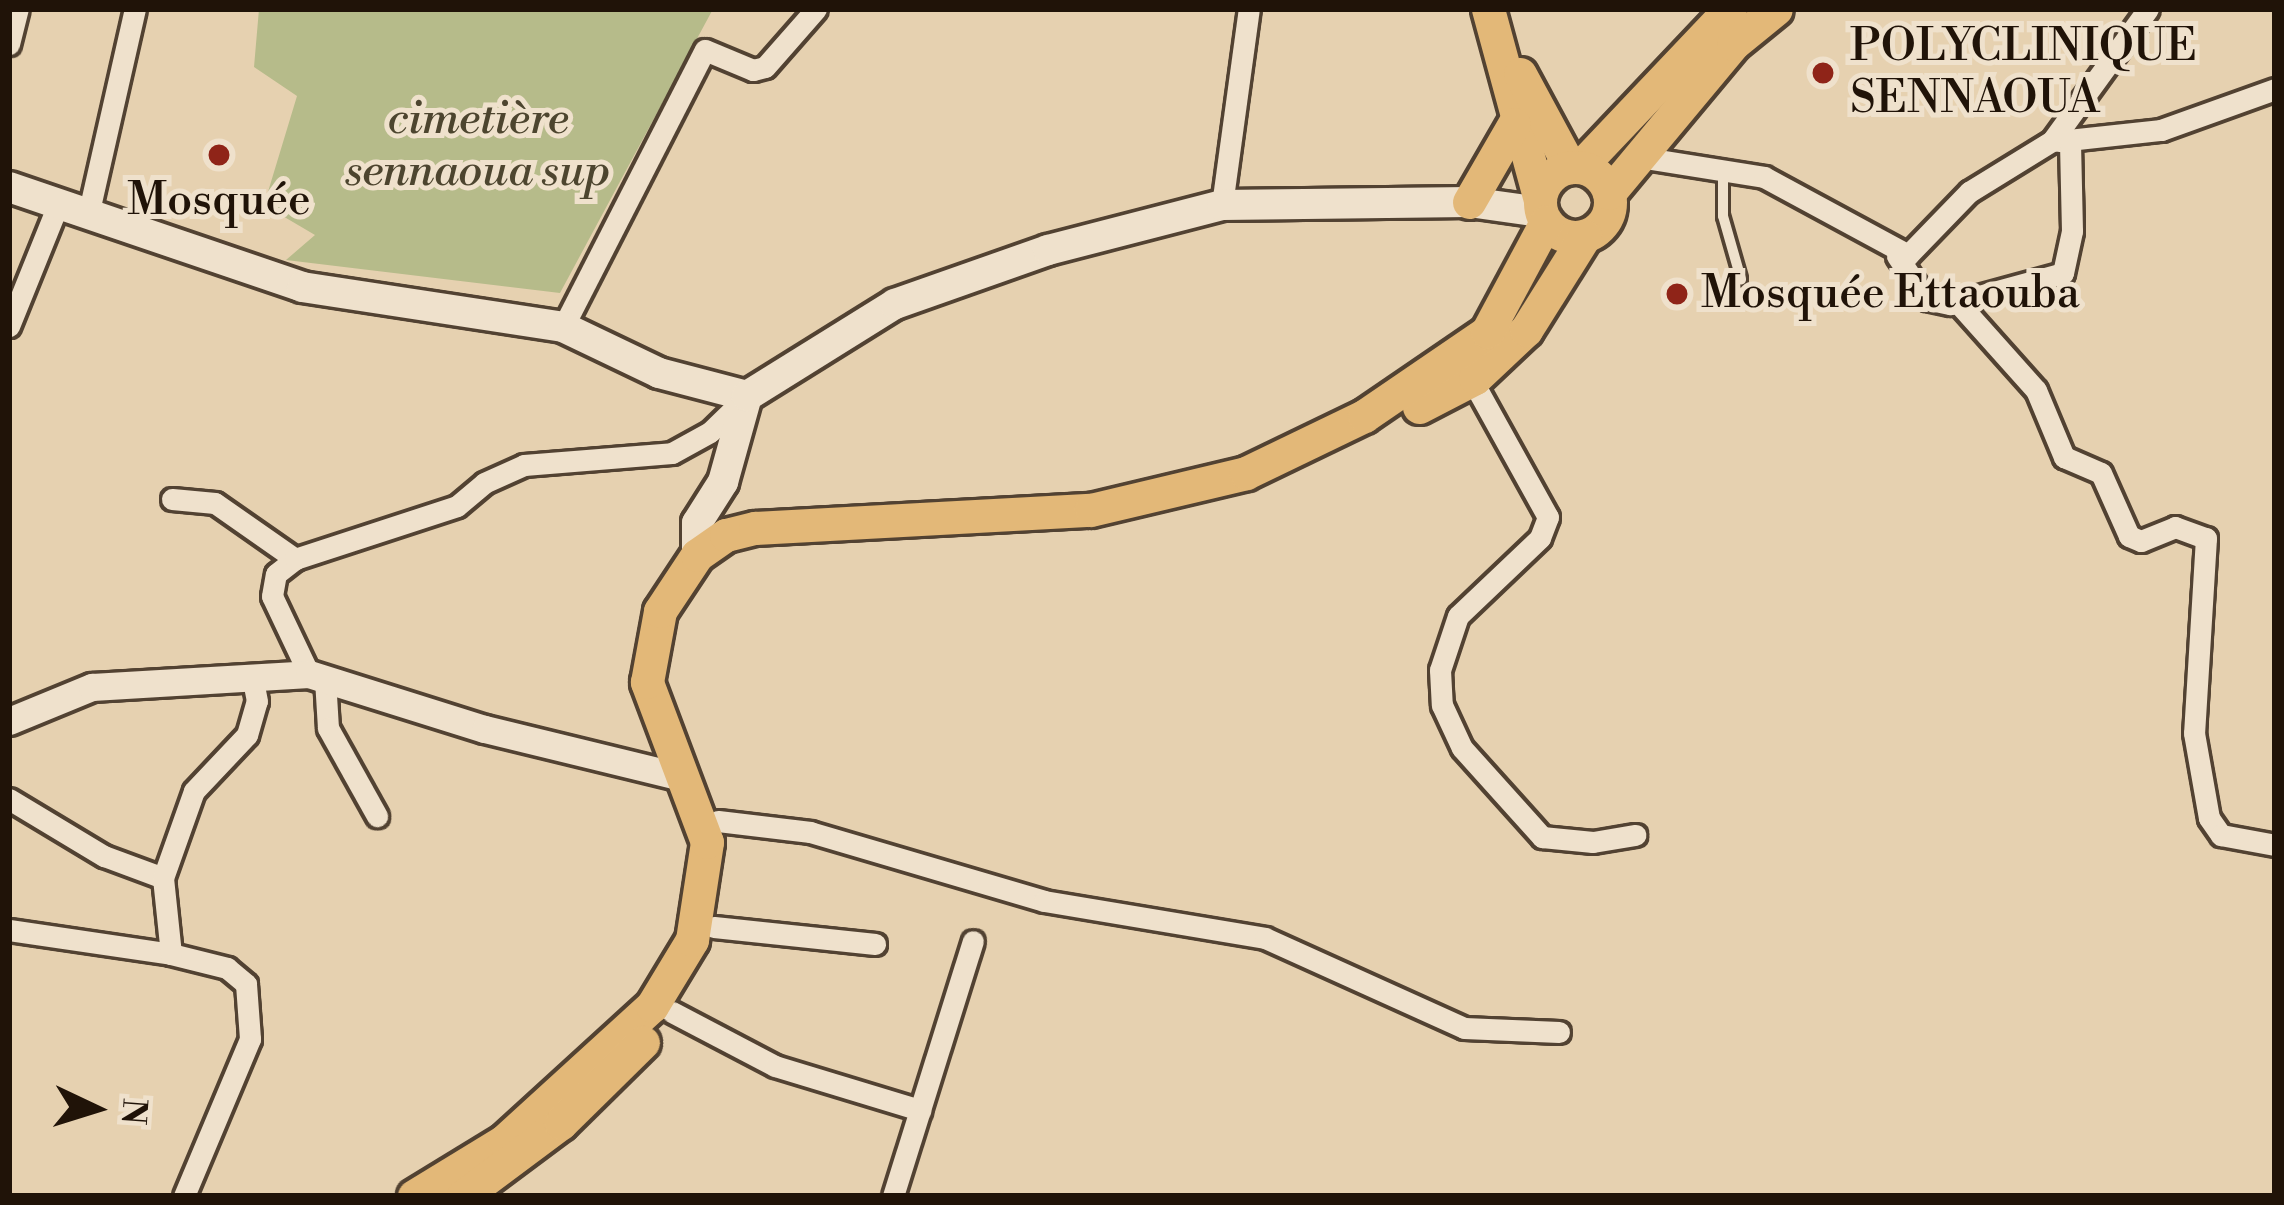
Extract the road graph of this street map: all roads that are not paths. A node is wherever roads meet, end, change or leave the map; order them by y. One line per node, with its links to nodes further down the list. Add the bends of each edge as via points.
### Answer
1 (18, 9): 10 (street)
2 (135, 9): 21 (street)
3 (816, 9): 28 (street, via 765,68 705,50)
4 (1249, 9): 20 (street)
5 (1488, 9): 12 (main road)
6 (1506, 9): 15 (main road, via 1525,89)
7 (1730, 9): 15 (main road)
8 (1776, 9): 14 (main road, via 1733,44)
9 (2149, 9): 13 (street)
10 (9, 44)
11 (2275, 89): 13 (street, via 2161,130)
12 (1514, 124): 19 (main road); 22 (main road)
13 (2061, 141): 24 (street, via 1969,192 1917,251); 26 (street, via 2072,231 2063,273)
14 (1642, 158): 15 (street); 16 (street); 18 (main road)
15 (1582, 161): 18 (main road); 22 (main road, via 1552,175)
16 (1723, 165): 24 (street, via 1764,177); 25 (lane, via 1723,216)
17 (9, 187): 21 (main road)
18 (1609, 193): 23 (main road, via 1603,223)
19 (1469, 202): 20 (main road); 22 (main road)
20 (1222, 205): 30 (main road, via 1048,250 895,304)
21 (74, 206): 27 (street); 28 (main road, via 302,287)
22 (1542, 212): 23 (main road, via 1563,235); 29 (main road, via 1508,304)
23 (1585, 236): 29 (main road, via 1526,330)
24 (1897, 256): 26 (street, via 1926,299)
25 (1741, 279)
26 (1959, 304): 42 (street, via 2036,390 2065,458 2101,473 2129,536 2141,541 2175,527 2206,538 2194,733 2209,818 2221,835)
27 (9, 326)
28 (563, 326): 30 (main road, via 659,374)
29 (1464, 368): 32 (main road, via 1246,473 1091,510 755,528 726,535); 40 (main road, via 1323,460 1184,505 1046,532 810,536 721,553 687,590 664,681 686,761); 41 (street, via 1548,517 1540,538 1458,616 1440,670 1442,705 1462,748 1542,837 1593,842)
30 (747, 396): 32 (main road, via 723,482 697,523); 33 (street, via 710,432 672,453 524,465 484,482 458,506)
31 (172, 499): 33 (street, via 215,502)
32 (698, 555): 37 (main road, via 675,579 649,644 646,682)
33 (295, 559): 34 (street, via 277,574 272,596)
34 (318, 677): 35 (street); 37 (street); 39 (street, via 328,728)
35 (253, 680): 36 (street, via 92,687); 43 (street, via 257,701 247,735 194,791)
36 (9, 721)
37 (678, 776): 53 (main road, via 707,842 707,867 697,926 672,982 504,1141)
38 (9, 799): 43 (street, via 104,856)
39 (377, 816)
40 (718, 821): 44 (main road); 50 (street, via 810,832 1045,901 1265,938 1465,1028)
41 (1635, 835)
42 (2275, 845)
43 (164, 878): 48 (street)
44 (714, 927): 47 (street); 49 (main road)
45 (9, 930): 48 (street)
46 (973, 941): 51 (street)
47 (875, 944)
48 (171, 954): 52 (street, via 227,968 252,1004 250,1039)
49 (672, 1012): 51 (street, via 775,1066); 54 (main road, via 561,1123)
50 (1559, 1032)
51 (920, 1110): 55 (street)
52 (184, 1196)
53 (413, 1196)
54 (463, 1196)
55 (893, 1196)

